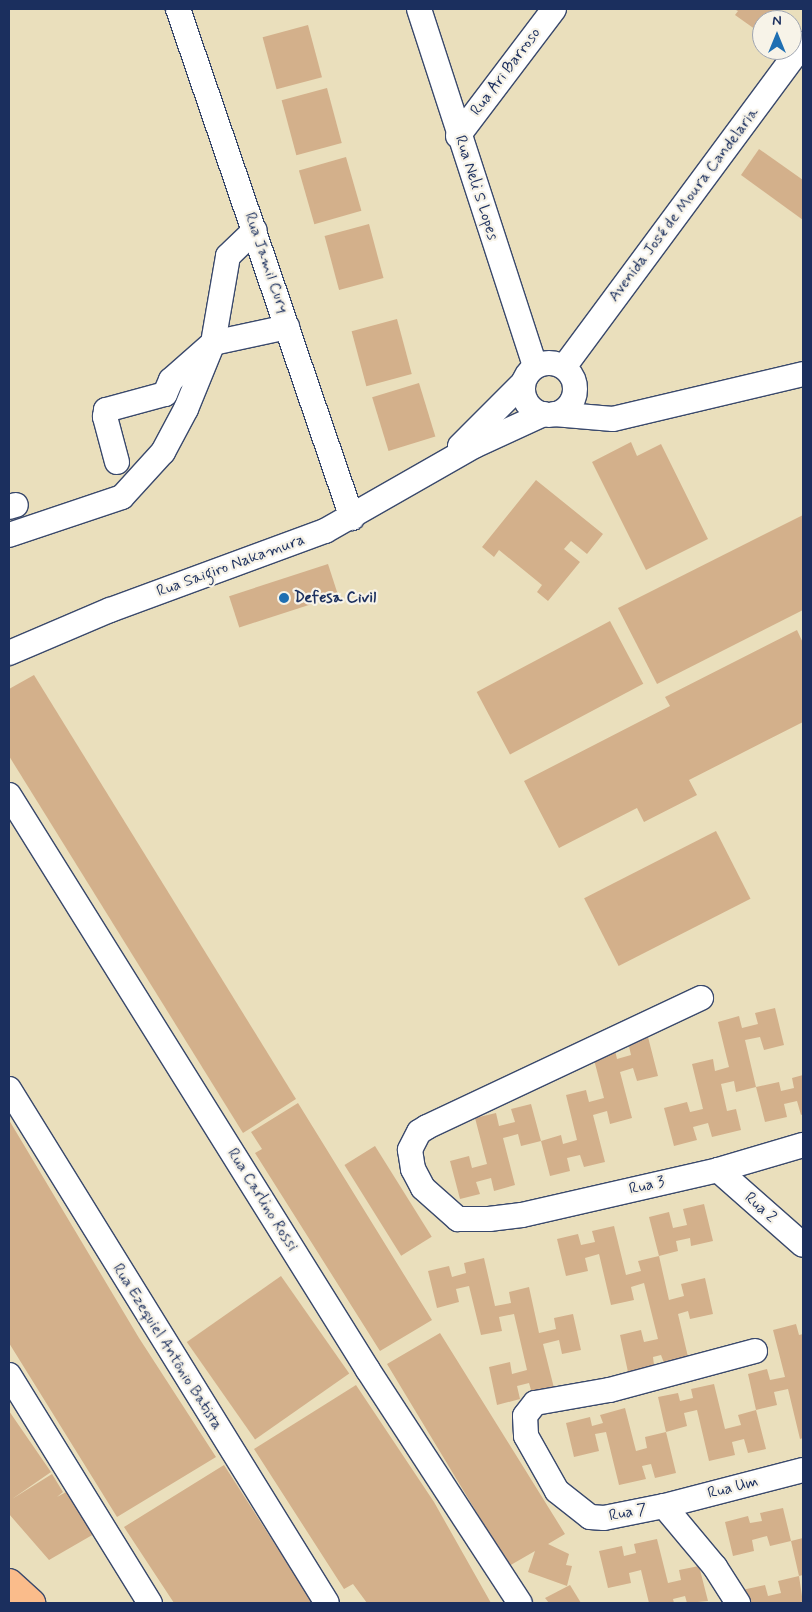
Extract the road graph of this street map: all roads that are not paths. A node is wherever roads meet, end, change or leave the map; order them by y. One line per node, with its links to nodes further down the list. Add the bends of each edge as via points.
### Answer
1 (178, 9): 6 (street, Rua Jamil Cury)
2 (419, 9): 5 (street, Rua Neli S Lopes)
3 (554, 9): 5 (street, Rua Ari Barroso)
4 (803, 44): 9 (street, Avenida José de Moura Candelaria)
5 (458, 136): 11 (street, Rua Neli S Lopes)
6 (255, 230): 7 (street, Rua Jamil Cury); 8 (street, via 228,256)
7 (287, 327): 8 (street); 17 (street, Rua Jamil Cury)
8 (213, 343): 15 (street, via 172,380 165,394 106,410 105,417); 18 (street, via 186,409 163,452 122,497)
9 (564, 367): 11 (street, via 555,363); 12 (street, via 575,384)
10 (803, 374): 14 (street)
11 (529, 375): 13 (street, via 527,403); 16 (street, Rua Saigiro Nakamura)
12 (575, 394): 13 (street, via 564,411); 14 (street)
13 (549, 414): 14 (street, via 596,419); 16 (street, Rua Saigiro Nakamura)
14 (632, 416)
15 (118, 462)
16 (445, 462): 17 (street, Rua Saigiro Nakamura)
17 (352, 518): 19 (street, Rua Saigiro Nakamura, via 325,531 110,610)
18 (9, 535)
19 (9, 653)
20 (9, 795): 34 (street, Rua Carlino Rossi, via 363,1362)
21 (701, 998): 24 (street, Rua 3, via 492,1094 419,1132 410,1150 410,1160 423,1188 458,1219 522,1215)
22 (9, 1089): 33 (street, Rua Ezequiel Antônio Batista)
23 (803, 1145): 24 (street, Rua 3)
24 (718, 1170): 25 (street, Rua 2)
25 (802, 1243)
26 (755, 1351): 29 (street, Rua 7, via 609,1390 535,1403 529,1407 524,1425 532,1452 557,1491 590,1517 604,1518)
27 (9, 1375): 32 (street)
28 (803, 1470): 29 (street, Rua Um)
29 (664, 1506): 35 (street, via 716,1568)
30 (9, 1583): 31 (main road)
31 (31, 1603)
32 (150, 1603)
33 (327, 1603)
34 (520, 1603)
35 (738, 1603)

